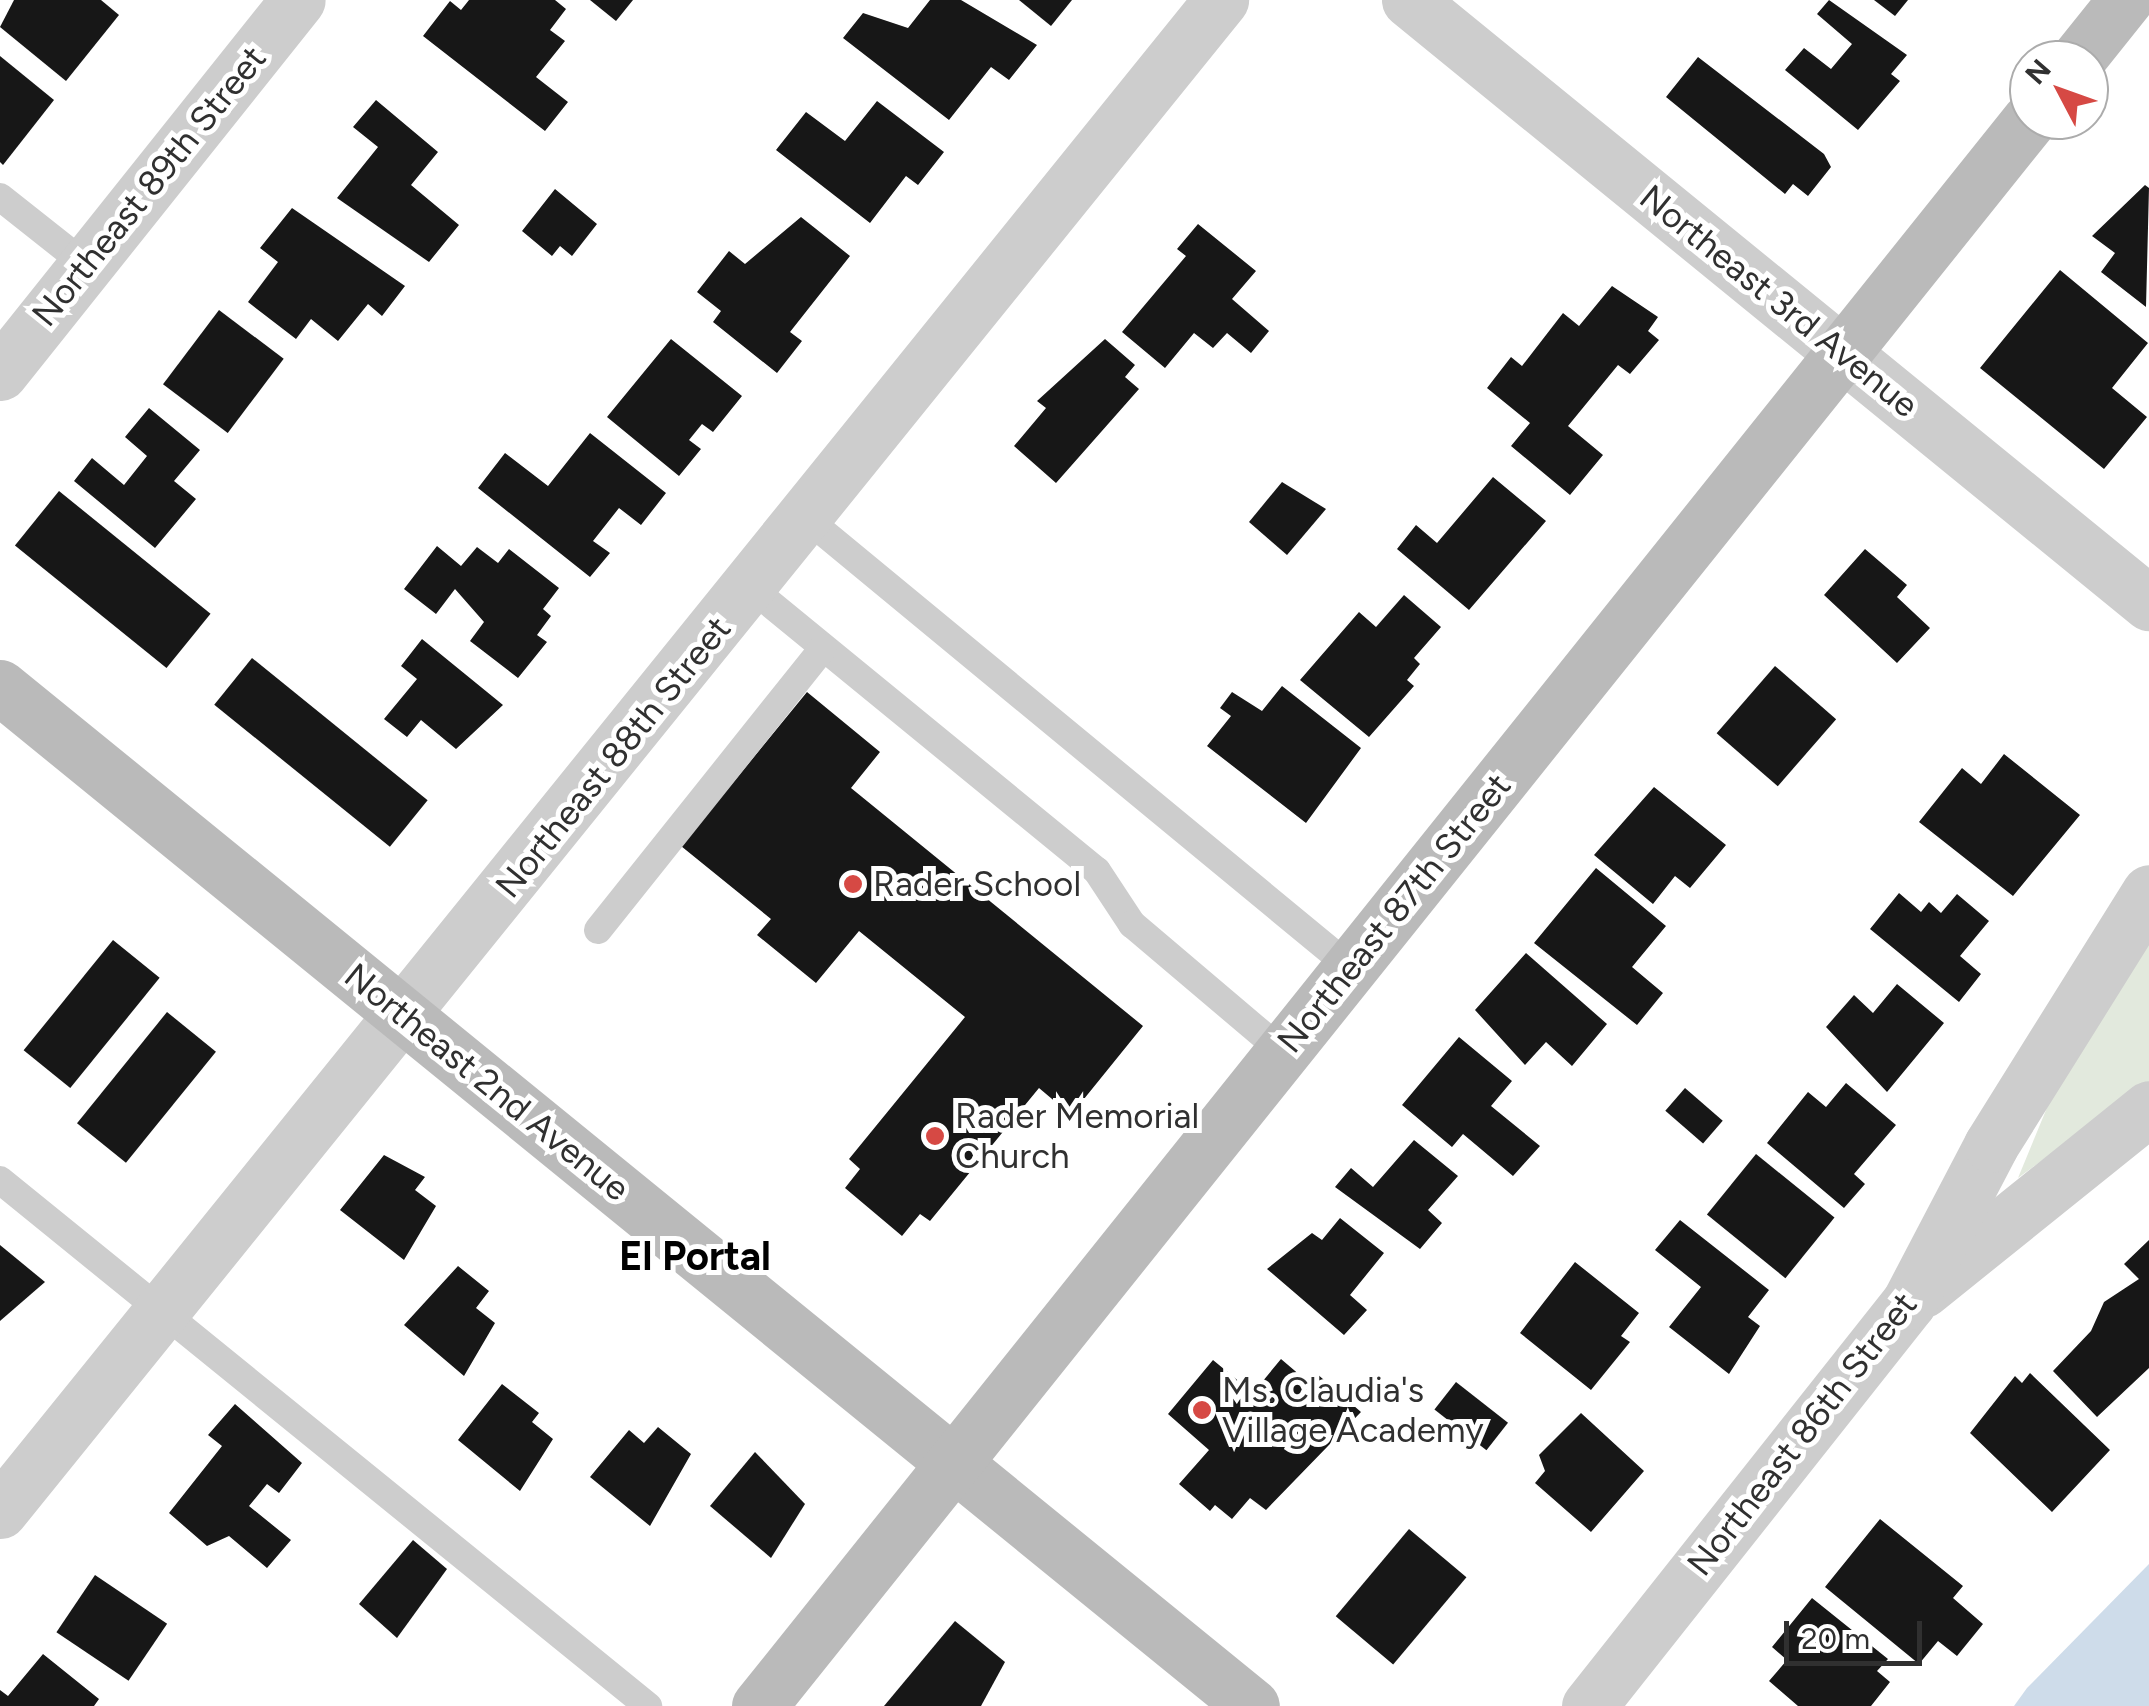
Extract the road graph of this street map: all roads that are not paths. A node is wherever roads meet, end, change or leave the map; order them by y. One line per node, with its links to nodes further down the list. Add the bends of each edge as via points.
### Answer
1 (298, 0): 8 (street, Northeast 89th Street)
2 (1221, 0): 11 (street, Northeast 88th Street)
3 (1410, 0): 9 (street, Northeast 3rd Avenue)
4 (2125, 0): 5 (street)
5 (2093, 40)
6 (2013, 140): 9 (street, Northeast 87th Street)
7 (0, 197): 8 (lane)
8 (86, 265): 10 (street, Northeast 89th Street)
9 (1842, 353): 13 (street, Northeast 3rd Avenue); 18 (street, Northeast 87th Street)
10 (0, 372)
11 (806, 518): 12 (street, Northeast 88th Street); 18 (lane)
12 (750, 587): 14 (lane); 19 (street, Northeast 88th Street)
13 (2149, 603)
14 (823, 648): 17 (lane); 20 (lane, via 1096,871 1132,924)
15 (0, 687): 19 (street, Northeast 2nd Avenue)
16 (2149, 892): 23 (street, Northeast 86th Street, via 1991,1145)
17 (598, 930)
18 (1350, 967): 20 (street, Northeast 87th Street)
19 (404, 1014): 24 (street, Northeast 88th Street); 25 (street, Northeast 2nd Avenue)
20 (1282, 1051): 25 (street, Northeast 87th Street)
21 (2149, 1108): 23 (street)
22 (0, 1180): 24 (lane)
23 (1909, 1302): 30 (street, Northeast 86th Street)
24 (163, 1312): 26 (street, Northeast 88th Street); 27 (lane)
25 (955, 1461): 28 (street, Northeast 87th Street); 29 (street, Northeast 2nd Avenue)
26 (0, 1511)
27 (648, 1706)
28 (759, 1706)
29 (1252, 1706)
30 (1589, 1706)

